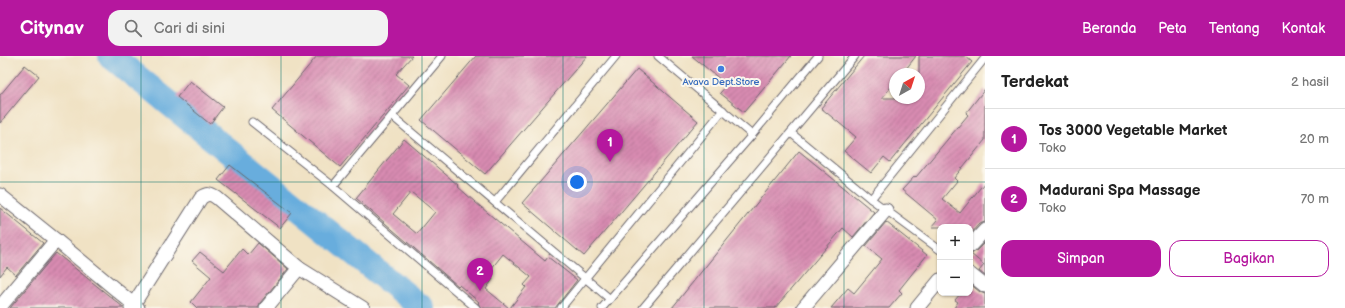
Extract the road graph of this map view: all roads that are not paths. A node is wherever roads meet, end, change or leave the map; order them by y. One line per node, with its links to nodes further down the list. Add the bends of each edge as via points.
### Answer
1 (442, 56): 8 (lane)
2 (616, 56): 15 (lane)
3 (658, 56): 7 (lane)
4 (818, 56): 11 (lane)
5 (855, 56): 10 (lane)
6 (984, 57): 14 (lane)
7 (723, 110): 11 (lane); 23 (lane)
8 (392, 116): 12 (lane); 15 (lane)
9 (252, 122): 12 (lane)
10 (791, 133): 14 (lane); 34 (lane)
11 (752, 135): 26 (lane)
12 (333, 186): 31 (lane)
13 (0, 195): 18 (street)
14 (871, 199): 16 (lane)
15 (495, 202): 23 (lane)
16 (886, 210): 20 (lane); 35 (street)
17 (985, 230): 19 (street)
18 (56, 240): 27 (street); 28 (street)
19 (973, 243)
20 (937, 248)
21 (299, 268): 28 (street, via 217,198 206,194); 29 (street); 30 (street)
22 (973, 276): 25 (street)
23 (584, 278): 26 (lane); 32 (lane)
24 (937, 284): 36 (street)
25 (985, 286)
26 (610, 299): 33 (lane)
27 (0, 307)
28 (134, 307)
29 (266, 308)
30 (363, 308)
31 (476, 308)
32 (561, 308)
33 (602, 308)
34 (643, 308)
35 (803, 308)
36 (917, 308)

